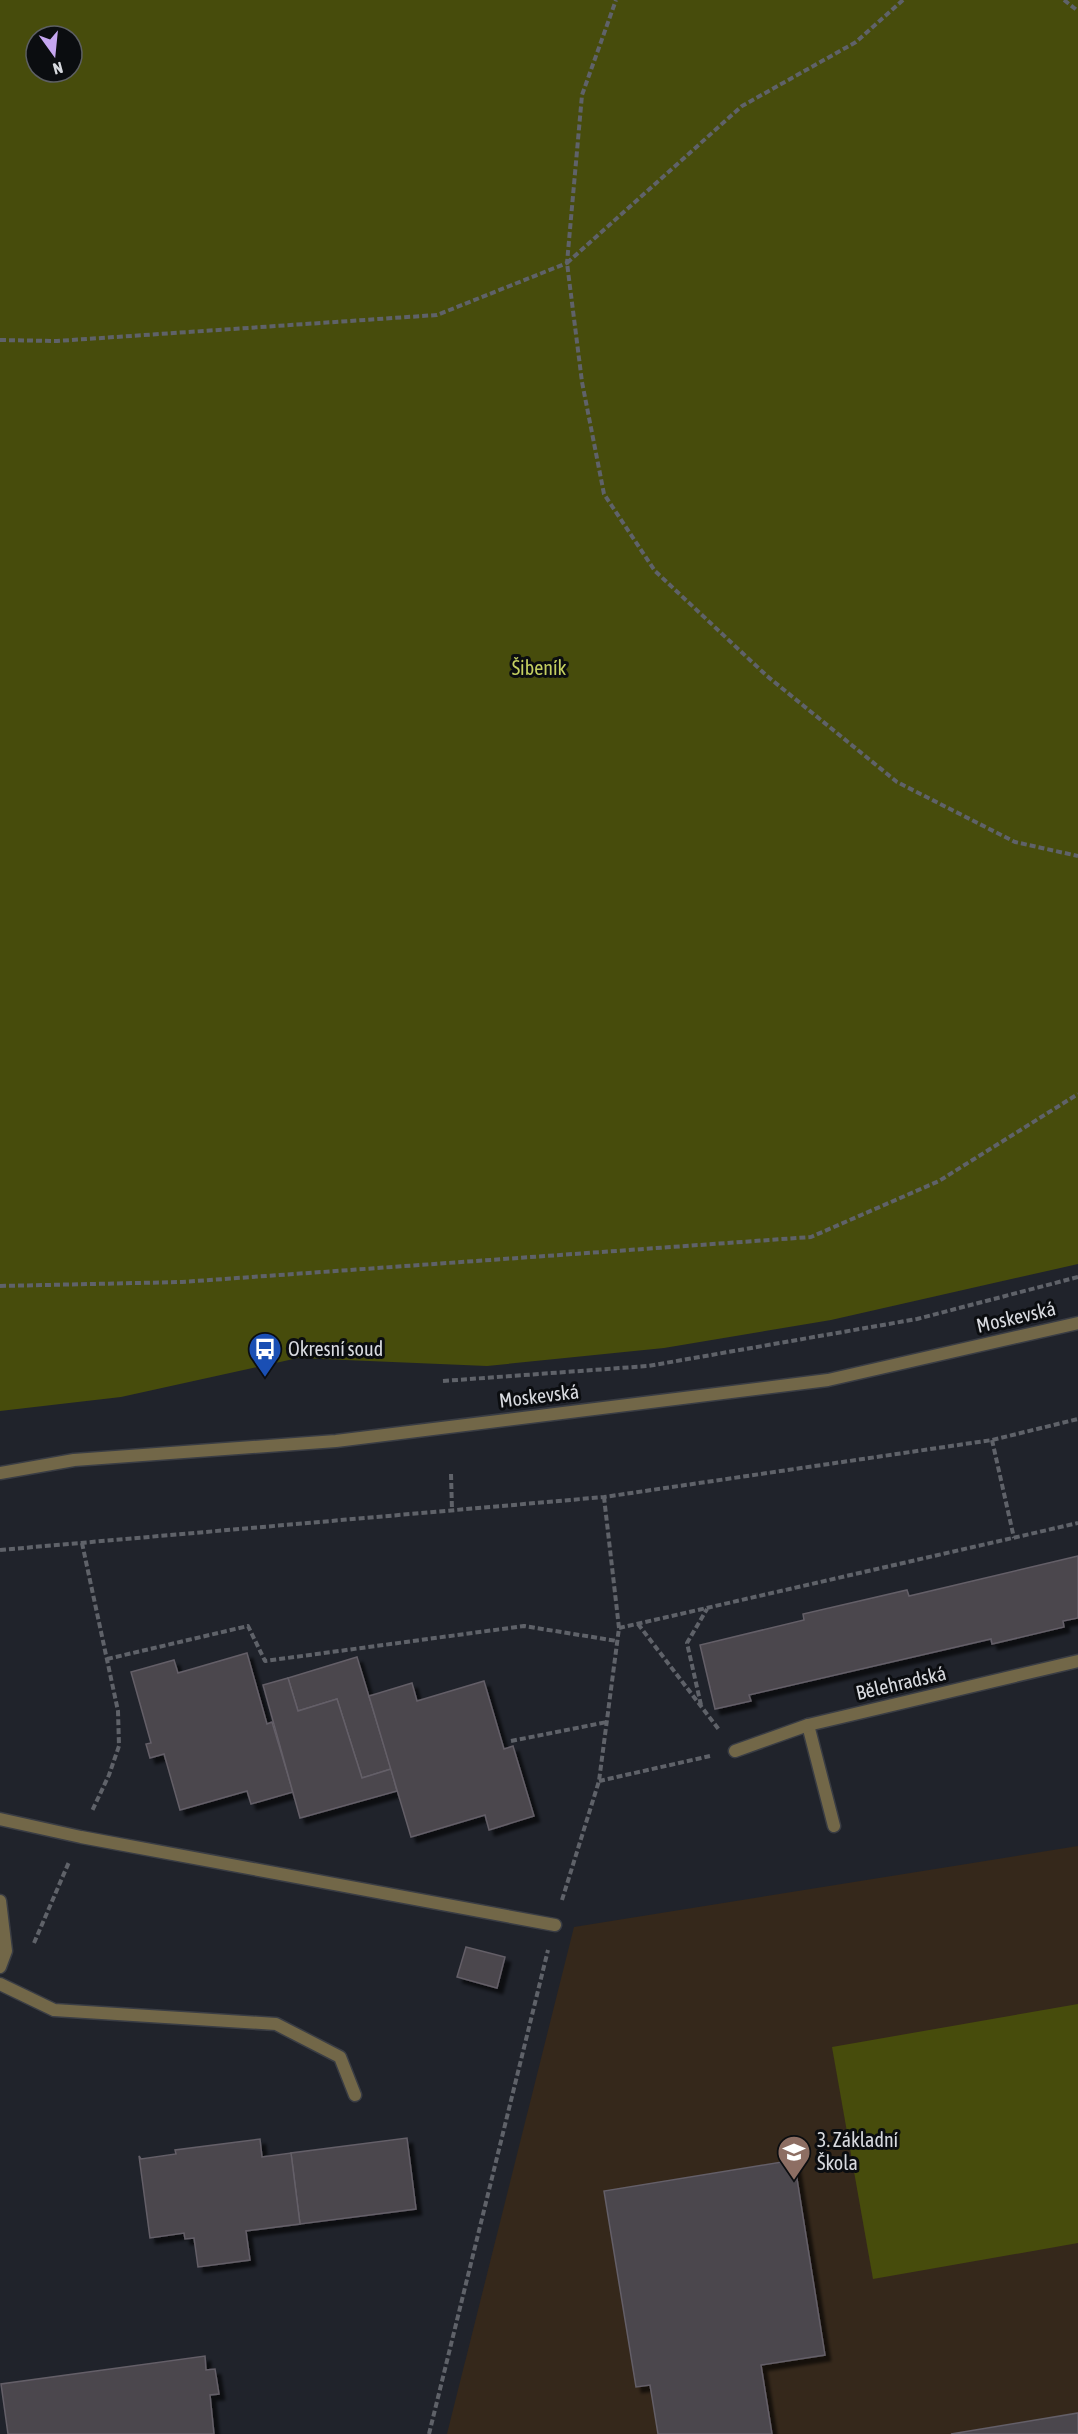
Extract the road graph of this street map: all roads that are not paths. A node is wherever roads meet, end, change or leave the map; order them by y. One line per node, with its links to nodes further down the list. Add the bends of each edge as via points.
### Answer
1 (1078, 1323): 2 (street, Moskevská, via 828,1380 336,1441 74,1460)
2 (0, 1473)
3 (1078, 1662): 4 (street, Bělehradská)
4 (808, 1725): 5 (street, Bělehradská); 7 (street)
5 (735, 1751)
6 (0, 1819): 9 (street)
7 (834, 1826)
8 (0, 1901): 10 (street, via 6,1951)
9 (555, 1925)
10 (0, 1967)
11 (0, 1984): 12 (street, via 54,2010 276,2024 340,2056)
12 (355, 2095)

